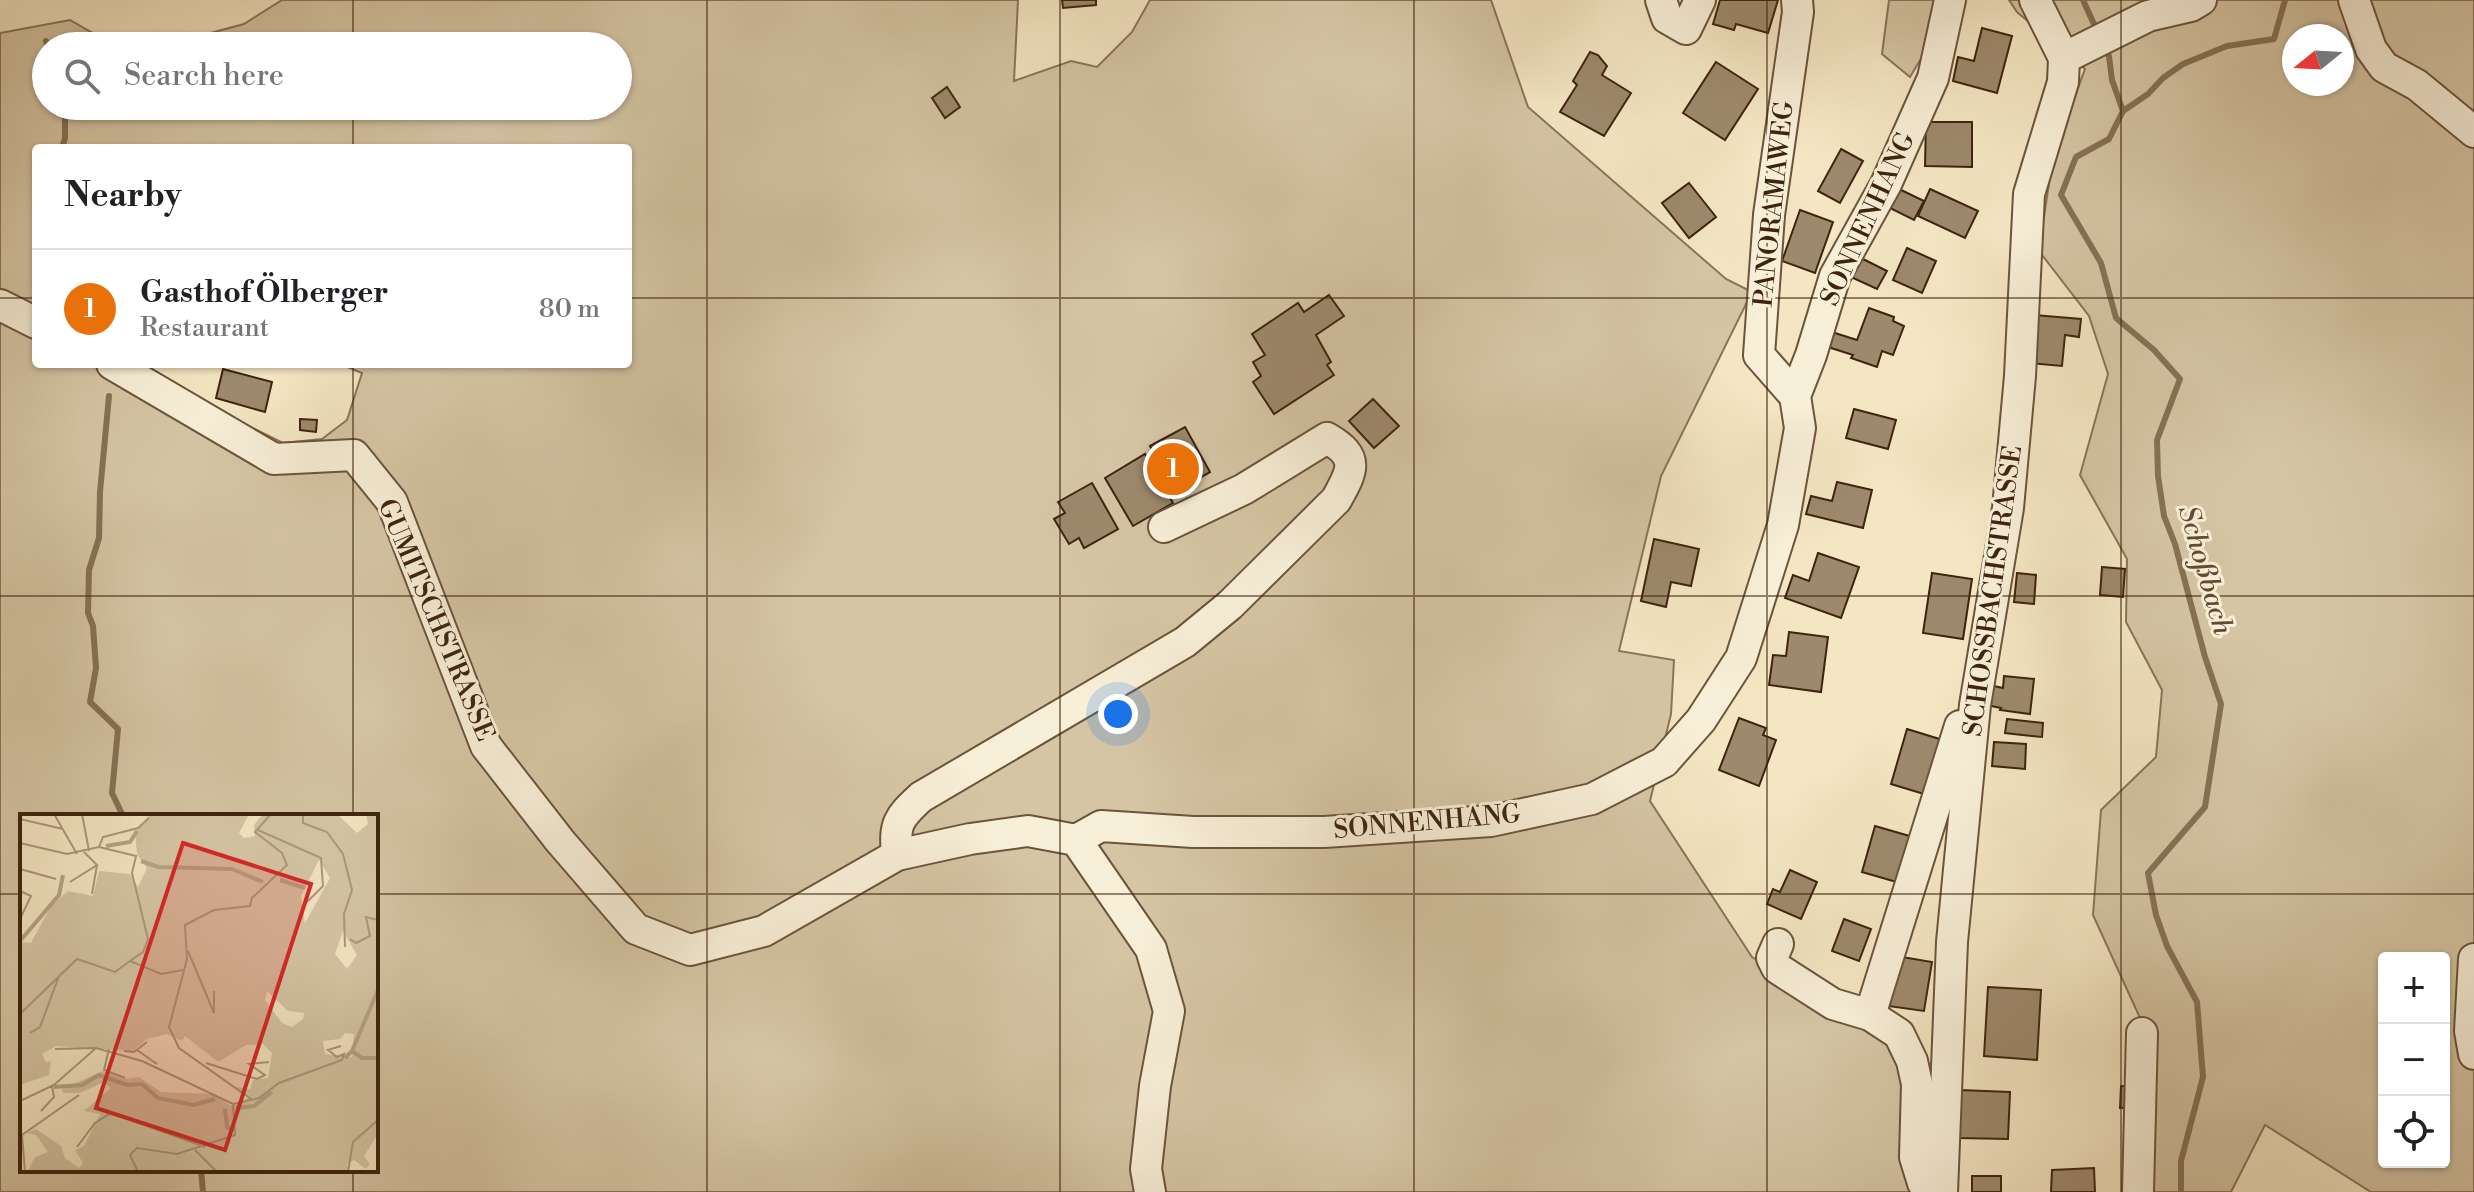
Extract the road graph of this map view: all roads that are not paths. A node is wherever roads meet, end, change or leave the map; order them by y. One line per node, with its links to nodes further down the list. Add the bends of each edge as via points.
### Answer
1 (1661, 0): 2 (street, via 1667,18 1686,29)
2 (1700, 0)
3 (1797, 0): 13 (street, PANORAMAWEG, via 1769,215 1759,355)
4 (1950, 0): 13 (street, SONNENHANG, via 1933,78 1886,184 1835,276)
5 (2035, 0): 8 (street)
6 (2201, 0): 8 (street, via 2148,16)
7 (2354, 0): 9 (street, via 2371,49 2384,67 2417,85)
8 (2089, 46): 15 (street, SCHOSSBACHSTRASSE, via 2063,82 2029,194 2008,508)
9 (2474, 132)
10 (0, 305): 11 (street)
11 (32, 321)
12 (119, 368): 17 (street, GUMITSCHSTRASSE, via 274,459 354,455 392,502 486,746 636,929 690,950 764,931)
13 (1795, 396): 16 (street, SONNENHANG, via 1800,428 1783,525 1741,658 1701,720 1664,762 1592,799 1491,821 1324,832 1101,826)
14 (1164, 527): 17 (street, via 1244,489 1327,438 1344,448 1351,461 1336,500 1230,605 1185,642 921,797 894,831)
15 (1975, 705): 20 (street, via 1962,720); 25 (street, SCHOSSBACHSTRASSE, via 1952,942)
16 (1076, 840): 17 (street, GUMITSCHSTRASSE, via 1028,831); 23 (street, via 1151,949 1169,1011 1146,1169)
17 (897, 855)
18 (1778, 944): 20 (street, via 1772,958 1777,968 1833,1004)
19 (2474, 959): 22 (street)
20 (1870, 1015): 24 (street, via 1899,1034 1912,1061 1917,1084 1915,1157)
21 (2142, 1033): 26 (street)
22 (2474, 1054)
23 (1150, 1192)
24 (1930, 1192)
25 (1942, 1192)
26 (2138, 1192)

